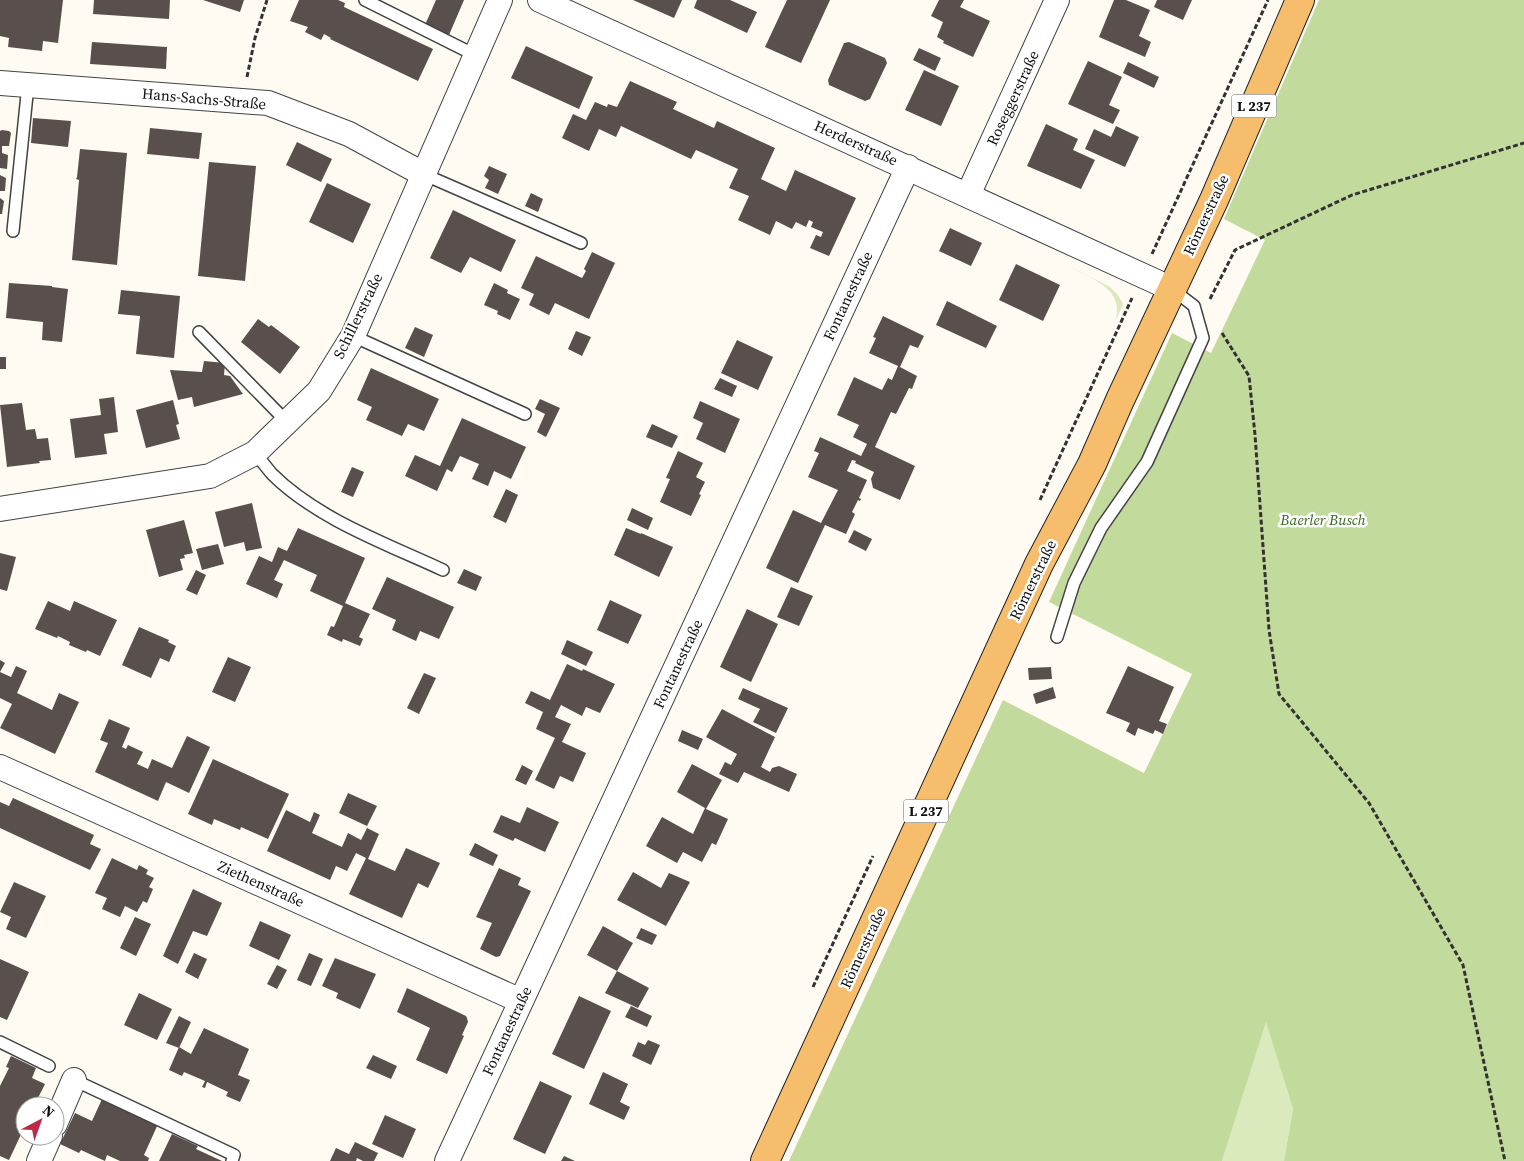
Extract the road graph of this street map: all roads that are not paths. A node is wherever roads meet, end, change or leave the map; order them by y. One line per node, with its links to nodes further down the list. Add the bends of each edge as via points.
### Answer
1 (365, 0): 6 (lane)
2 (500, 0): 6 (street, Schillerstraße)
3 (540, 0): 9 (street, Herderstraße)
4 (1057, 0): 11 (street, Roseggerstraße)
5 (1300, 0): 14 (main road, Römerstraße / L 237)
6 (475, 55): 10 (street, Schillerstraße)
7 (0, 83): 8 (street, Hans-Sachs-Straße)
8 (28, 85): 10 (street, Hans-Sachs-Straße, via 268,103 349,134); 12 (lane)
9 (908, 167): 11 (street, Herderstraße); 24 (street, Fontanestraße)
10 (423, 174): 13 (lane); 16 (street, Schillerstraße)
11 (968, 195): 14 (street, Herderstraße)
12 (13, 231)
13 (581, 242)
14 (1172, 289): 22 (lane, via 1194,306 1203,338 1147,462 1101,528 1074,583); 33 (main road, Römerstraße / L 237, via 1092,464 1040,564)
15 (199, 332): 18 (lane)
16 (352, 336): 17 (lane); 18 (street, Schillerstraße, via 318,391)
17 (525, 414)
18 (287, 422): 19 (street, Schillerstraße)
19 (255, 453): 20 (street, Schillerstraße, via 210,476); 21 (lane, via 272,474 305,500 346,525)
20 (0, 508)
21 (443, 570)
22 (1057, 636)
23 (0, 766): 24 (street, Ziethenstraße)
24 (522, 1001): 32 (street, Fontanestraße)
25 (0, 1042): 26 (lane)
26 (49, 1066)
27 (74, 1080): 28 (street); 31 (lane, via 234,1155)
28 (65, 1101)
29 (46, 1146): 30 (street)
30 (39, 1161)
31 (232, 1161)
32 (447, 1161)
33 (766, 1161)

